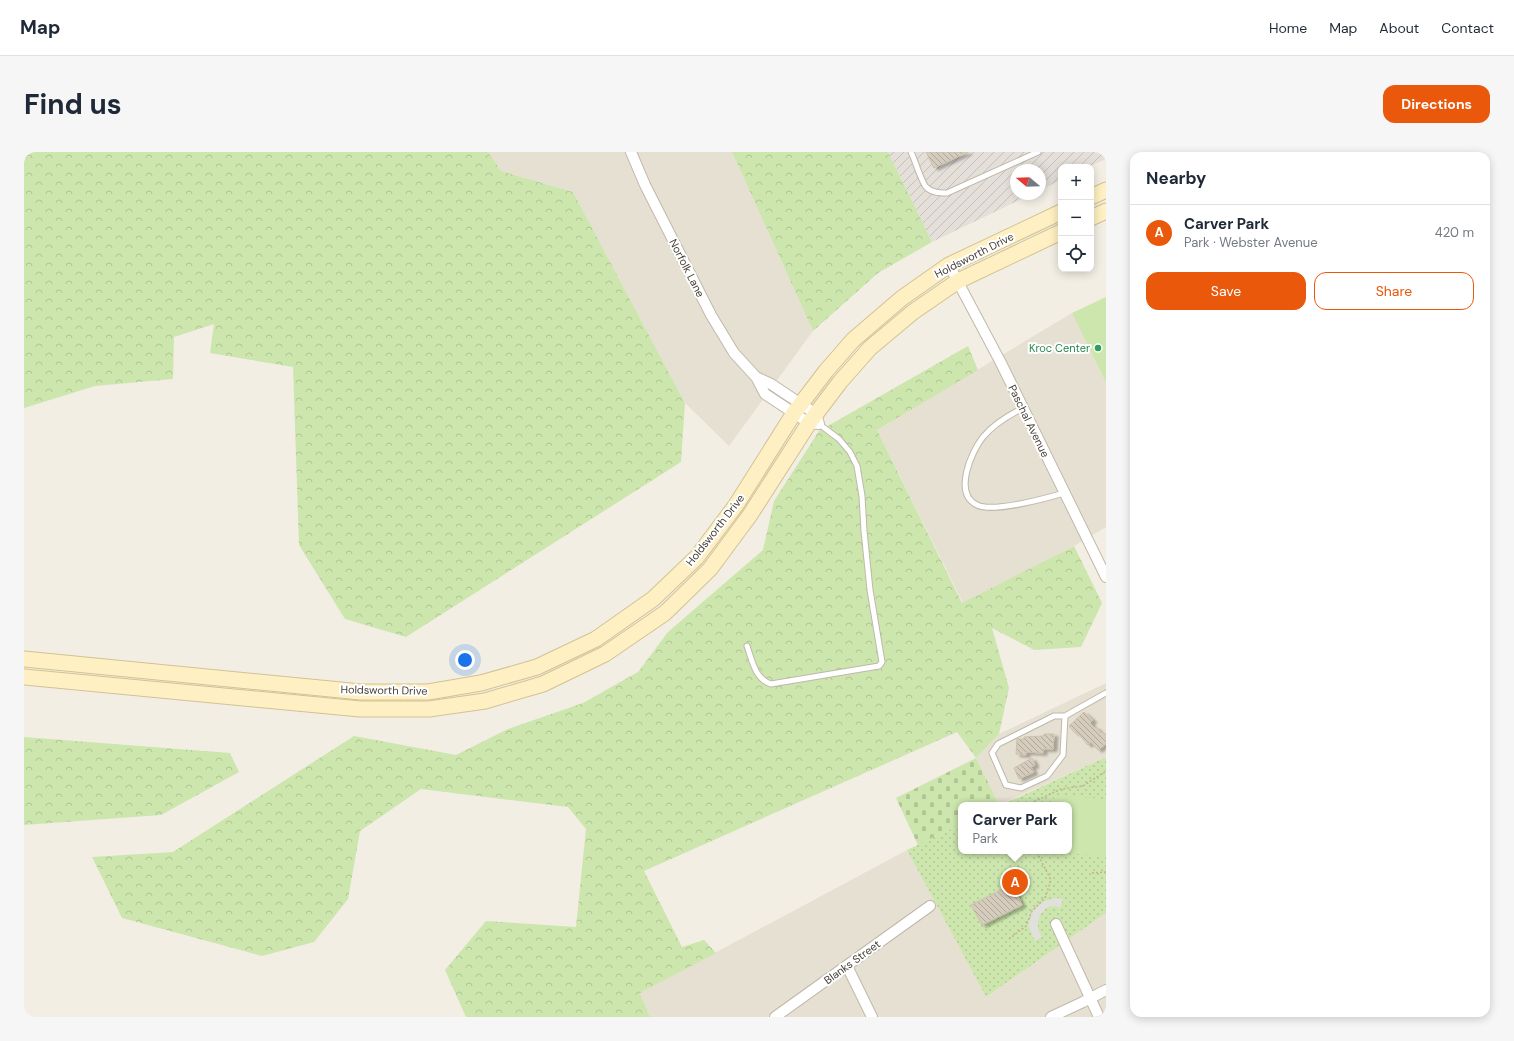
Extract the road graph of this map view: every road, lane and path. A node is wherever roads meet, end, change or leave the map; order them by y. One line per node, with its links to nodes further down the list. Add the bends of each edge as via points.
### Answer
1 (631, 152): 13 (street, Norfolk Lane, via 711,315 734,353 756,377 765,394)
2 (911, 152): 3 (lane, via 926,187 932,192 939,193 947,193)
3 (1038, 152)
4 (1106, 190): 5 (main road)
5 (1094, 196)
6 (1106, 211): 8 (main road)
7 (1058, 213): 10 (main road, Holdsworth Drive)
8 (1094, 217)
9 (1058, 233): 11 (main road, Holdsworth Drive)
10 (950, 265): 11 (street, Paschal Avenue); 13 (main road, Holdsworth Drive, via 902,298 853,340)
11 (958, 281): 12 (street, Paschal Avenue); 14 (main road, Holdsworth Drive, via 913,312 870,348 840,382)
12 (1023, 408): 15 (street, Paschal Avenue); 15 (lane, via 984,436 975,450 965,478 965,491 970,500 984,507 1039,501)
13 (798, 409): 14 (street, Norfolk Lane); 19 (main road, Holdsworth Drive, via 736,505 696,557 653,599 628,617 596,639 537,667 481,683 428,692 361,692)
14 (815, 420): 17 (lane, via 839,439 857,466 870,590 882,662 879,666 771,684 764,682 757,673); 21 (main road, Holdsworth Drive, via 710,569 665,613 604,654 543,684 484,701 429,710 360,709)
15 (1064, 493): 16 (street, Paschal Avenue)
16 (1106, 578)
17 (747, 646)
18 (24, 659): 19 (main road, Holdsworth Drive)
19 (154, 672): 21 (main road)
20 (24, 677): 21 (main road, Holdsworth Drive)
21 (152, 690)
22 (1106, 693): 23 (lane)
23 (1065, 716): 23 (lane, via 1054,716 998,744 992,753 1006,785 1021,788 1047,776 1063,755)
24 (1106, 771): 25 (path, via 1083,786 1061,789)
25 (1033, 802)
26 (1037, 854): 31 (path, via 1050,880 1045,898 1032,911 1026,926)
27 (1092, 872): 28 (path)
28 (1106, 872)
29 (930, 906): 32 (street, Blanks Street)
30 (1056, 924): 34 (street)
31 (1009, 939)
32 (847, 966): 35 (street, Blanks Street); 36 (street)
33 (1106, 990): 34 (street)
34 (1090, 998): 37 (street); 38 (street)
35 (775, 1017)
36 (872, 1017)
37 (1050, 1017)
38 (1099, 1017)

